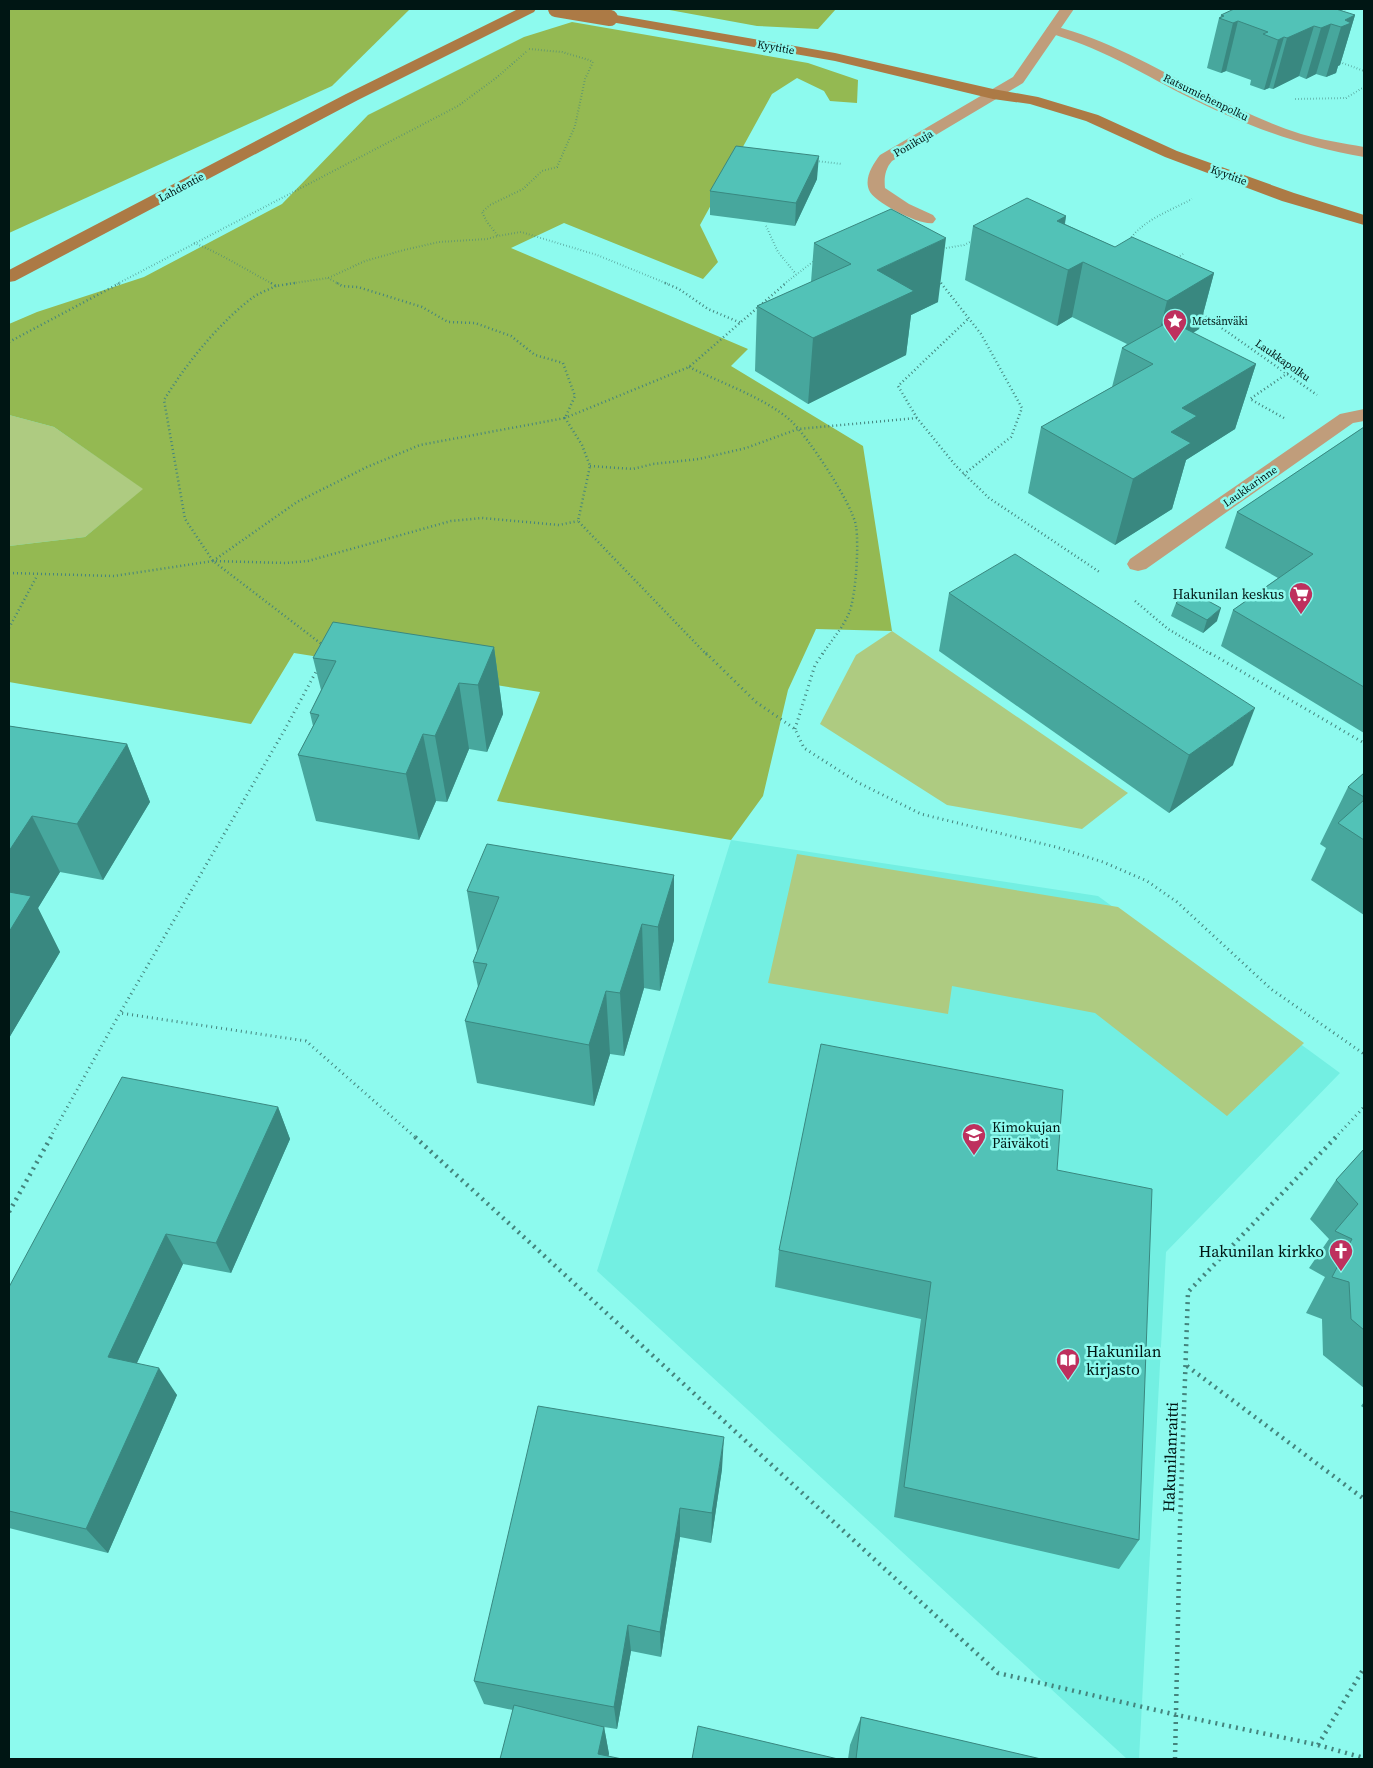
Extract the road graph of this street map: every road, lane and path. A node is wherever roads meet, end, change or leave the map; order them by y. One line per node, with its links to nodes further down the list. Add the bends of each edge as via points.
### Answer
1 (529, 9): 12 (main road, Lahdentie)
2 (556, 9): 11 (main road, Kyytitie, bridge, via 836,57)
3 (1067, 9): 6 (street)
4 (1346, 9): 5 (path)
5 (1338, 13)
6 (1053, 30): 11 (street, via 1018,80); 13 (street, Ratsumiehenpolku, via 1076,35 1134,60 1185,88 1286,134)
7 (535, 42): 8 (path)
8 (528, 49): 23 (path, via 584,57 593,62 593,67 584,81 578,122 557,167 542,172 523,189 482,212 483,219); 25 (path, via 458,106)
9 (1336, 61): 10 (path)
10 (1364, 71)
11 (993, 94): 17 (main road, Kyytitie, via 1021,108 1080,129 1171,154); 18 (street, Ponikuja, via 886,158 880,165 876,175 877,190 903,208)
12 (352, 97): 20 (main road, Lahdentie); 33 (main road, Lahdentie)
13 (1364, 152)
14 (814, 160): 15 (path)
15 (843, 164)
16 (1200, 195): 26 (path, via 1140,228)
17 (1288, 197): 19 (main road, Kyytitie); 22 (main road, Kyytitie)
18 (927, 219)
19 (1364, 220)
20 (76, 224)
21 (766, 226): 31 (path, via 775,246)
22 (1364, 235)
23 (498, 236): 34 (path, via 487,240 439,242 404,250 365,261); 42 (path, via 521,232 597,255 679,289 717,314)
24 (981, 236): 27 (path, via 964,245)
25 (193, 243): 35 (path, via 220,253); 43 (path)
26 (1127, 244)
27 (942, 248)
28 (1183, 254): 30 (path)
29 (816, 260): 31 (path)
30 (1170, 261)
31 (796, 274): 36 (path)
32 (936, 276): 41 (path)
33 (9, 277)
34 (328, 278): 35 (path); 47 (path, via 342,286 358,287 422,307 448,322 475,324 511,336 535,355 563,363 575,396)
35 (276, 286): 54 (path, via 253,297 227,320 180,372 164,400 185,519)
36 (766, 300): 37 (path); 42 (path)
37 (774, 303)
38 (1194, 308): 40 (path, Laukkapolku)
39 (1193, 312): 40 (path)
40 (1201, 314): 45 (path, Laukkapolku)
41 (969, 318): 48 (path, via 898,386); 52 (path, via 1022,408 1011,437)
42 (741, 323): 44 (path)
43 (9, 342)
44 (688, 367): 47 (path); 49 (path, via 760,401)
45 (1288, 373): 46 (path, Laukkapolku); 50 (path, via 1250,400)
46 (1356, 416): 50 (street, Laukkarinne)
47 (565, 418): 51 (path, via 582,445); 54 (path, via 420,445 297,502)
48 (917, 418): 49 (path); 52 (path)
49 (798, 429): 51 (path, via 746,448 699,459 633,469); 63 (path, via 816,452 847,505 856,525 856,555 848,612 815,665)
50 (1320, 437): 55 (street, Laukkarinne)
51 (590, 466): 53 (path)
52 (963, 475): 58 (path, via 1001,507 1079,556)
53 (578, 521): 54 (path, via 559,526 482,518 458,520 308,561); 63 (path, via 727,675 756,702)
54 (213, 561): 57 (path, via 114,576); 61 (path)
55 (1138, 564)
56 (9, 573): 57 (path)
57 (37, 576): 60 (path)
58 (1106, 578)
59 (1133, 600): 64 (path, via 1168,629)
60 (9, 628)
61 (328, 649)
62 (319, 666): 65 (path)
63 (795, 729): 66 (path, via 804,748 857,782 921,814 1056,846 1147,881 1176,902 1271,989)
64 (1364, 743)
65 (120, 1013): 68 (path); 72 (path, via 306,1041 998,1673)
66 (1364, 1054)
67 (1364, 1107): 69 (path, Hakunilanraitti, via 1188,1292)
68 (9, 1212)
69 (1186, 1366): 70 (path); 72 (path, Hakunilanraitti)
70 (1364, 1499)
71 (1364, 1668): 73 (path)
72 (1177, 1715): 73 (path); 75 (path, Hakunilanraitti)
73 (1318, 1745): 74 (path)
74 (1364, 1758)
75 (1175, 1759)

